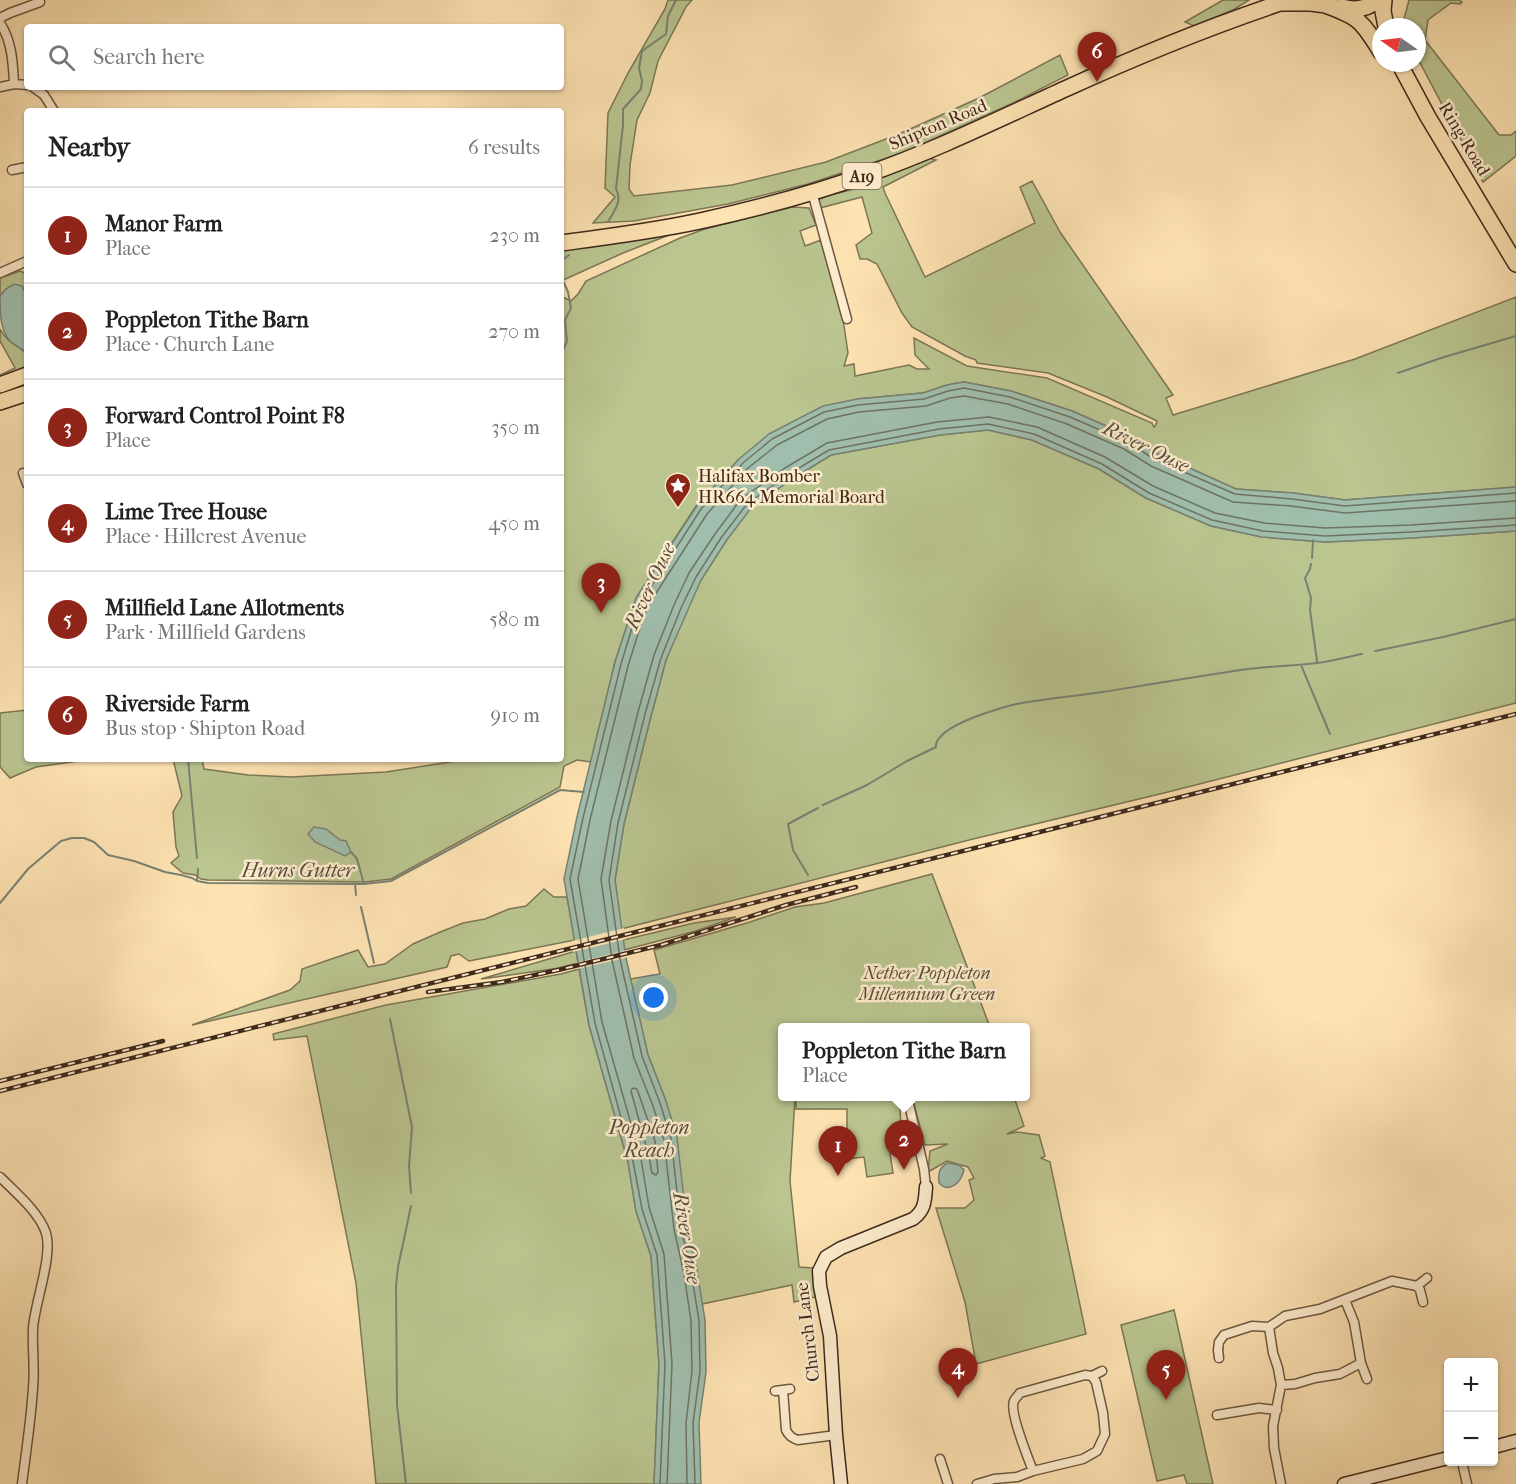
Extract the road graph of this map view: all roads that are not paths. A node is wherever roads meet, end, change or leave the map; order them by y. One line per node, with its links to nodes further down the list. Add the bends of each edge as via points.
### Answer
1 (1255, 0): 8 (highway)
2 (1378, 0): 7 (highway)
3 (1384, 0): 9 (highway)
4 (40, 2): 10 (street)
5 (1282, 2): 6 (highway, Shipton Road / A19); 8 (highway, Shipton Road / A19)
6 (1331, 4): 7 (highway, Shipton Road); 12 (highway, via 1359,20)
7 (1360, 9): 11 (highway)
8 (1240, 16): 23 (highway, Shipton Road / A19, via 934,148)
9 (1384, 18)
10 (0, 20): 15 (street, via 10,46)
11 (1372, 22)
12 (1372, 36)
13 (1396, 72): 16 (highway)
14 (1403, 72): 16 (highway, Ring Road)
15 (14, 84): 17 (street); 18 (street)
16 (1409, 84): 26 (highway, Ring Road)
17 (24, 85)
18 (0, 87)
19 (37, 90): 20 (street)
20 (52, 108)
21 (24, 168): 22 (street)
22 (12, 170)
23 (812, 192): 24 (highway, Shipton Road / A19, via 699,222); 28 (street)
24 (564, 243)
25 (24, 264): 27 (street)
26 (1516, 264)
27 (0, 273)
28 (847, 319)
29 (24, 376): 30 (highway)
30 (0, 385)
31 (24, 394): 32 (highway)
32 (0, 402)
33 (23, 472): 34 (street)
34 (24, 475)
35 (908, 1101): 37 (street, Church Lane)
36 (0, 1177): 59 (street, via 39,1219 47,1235 47,1258 33,1329 33,1388)
37 (926, 1187): 52 (street, Church Lane, via 925,1203 913,1219 841,1248 826,1257 819,1270 830,1336)
38 (1427, 1278): 39 (street)
39 (1417, 1286): 40 (street, via 1392,1281); 41 (street)
40 (1345, 1300): 42 (street, via 1286,1316); 44 (street, via 1354,1322)
41 (1423, 1302)
42 (1269, 1327): 43 (street, via 1252,1326 1224,1335 1219,1342); 48 (street)
43 (1219, 1358)
44 (1361, 1364): 47 (street); 48 (street, via 1340,1374)
45 (1102, 1371): 46 (street)
46 (1092, 1376): 58 (street, via 1105,1434 1097,1450 1083,1459); 58 (street, via 1020,1393 1013,1401)
47 (1367, 1379)
48 (1281, 1385): 50 (street)
49 (783, 1390): 52 (street, via 789,1435 798,1440)
50 (1276, 1410): 51 (street, via 1259,1408); 63 (street, via 1274,1448)
51 (1217, 1415)
52 (836, 1435): 60 (street, Church Lane)
53 (1516, 1441): 54 (street)
54 (1498, 1446)
55 (940, 1459): 61 (street)
56 (1444, 1459): 64 (street)
57 (1463, 1466): 65 (street)
58 (1033, 1471): 62 (street)
59 (22, 1484)
60 (841, 1484)
61 (948, 1484)
62 (977, 1484)
63 (1281, 1484)
64 (1344, 1484)
65 (1467, 1484)

